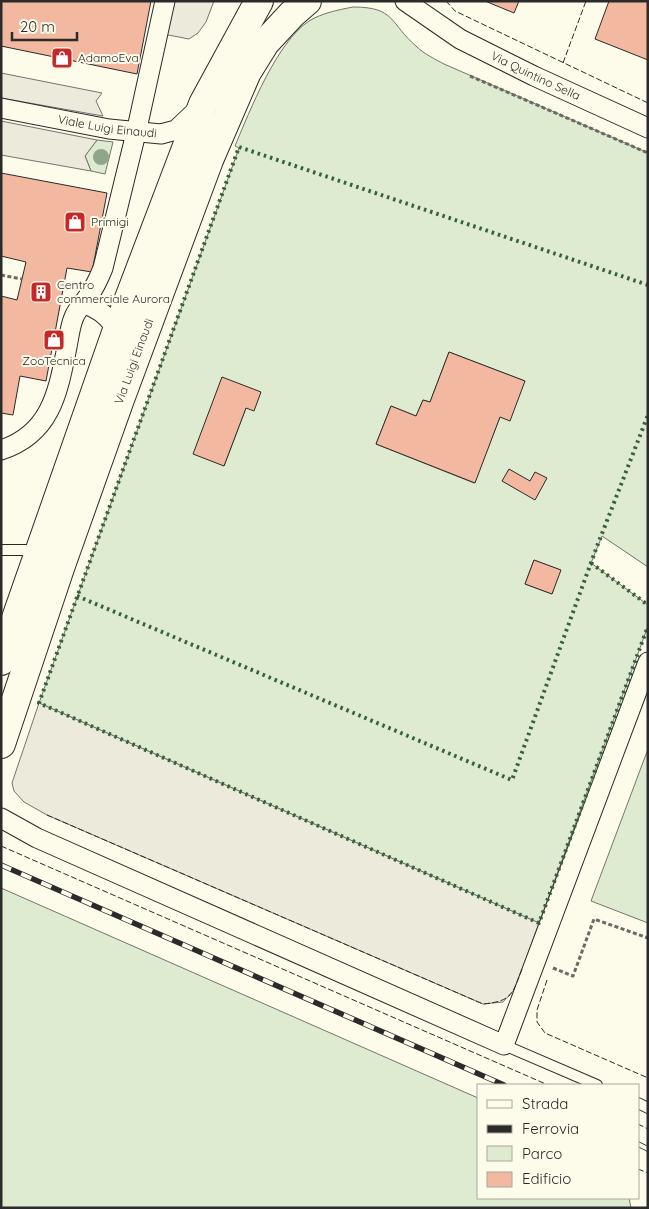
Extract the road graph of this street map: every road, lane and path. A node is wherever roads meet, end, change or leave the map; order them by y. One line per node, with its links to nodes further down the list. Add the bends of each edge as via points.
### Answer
1 (165, 1): 10 (street)
2 (259, 1): 7 (main road)
3 (307, 1): 22 (main road, Via Luigi Einaudi, via 265,43 247,72 209,160 60,568)
4 (405, 1): 5 (street, Via Quintino Sella)
5 (424, 9): 9 (street, Via Quintino Sella, via 474,47)
6 (470, 76): 11 (path)
7 (202, 104): 10 (street, Viale Luigi Einaudi, via 176,130 161,134); 15 (main road)
8 (1, 108): 10 (street, Viale Luigi Einaudi)
9 (648, 128)
10 (136, 133): 14 (street, via 103,268)
11 (648, 152)
12 (2, 275): 13 (path)
13 (22, 280)
14 (83, 303): 15 (street, via 98,309); 16 (street, via 72,321 60,382 45,417 24,441)
15 (117, 330): 18 (main road)
16 (1, 450)
17 (1, 550): 18 (lane)
18 (39, 550): 19 (main road)
19 (10, 617): 20 (main road)
20 (1, 661)
21 (648, 662): 25 (street)
22 (1, 744)
23 (1, 818): 26 (street, via 37,838)
24 (648, 938): 25 (path, via 594,919 573,976)
25 (536, 961): 26 (street)
26 (504, 1044): 27 (lane)
27 (595, 1084)

